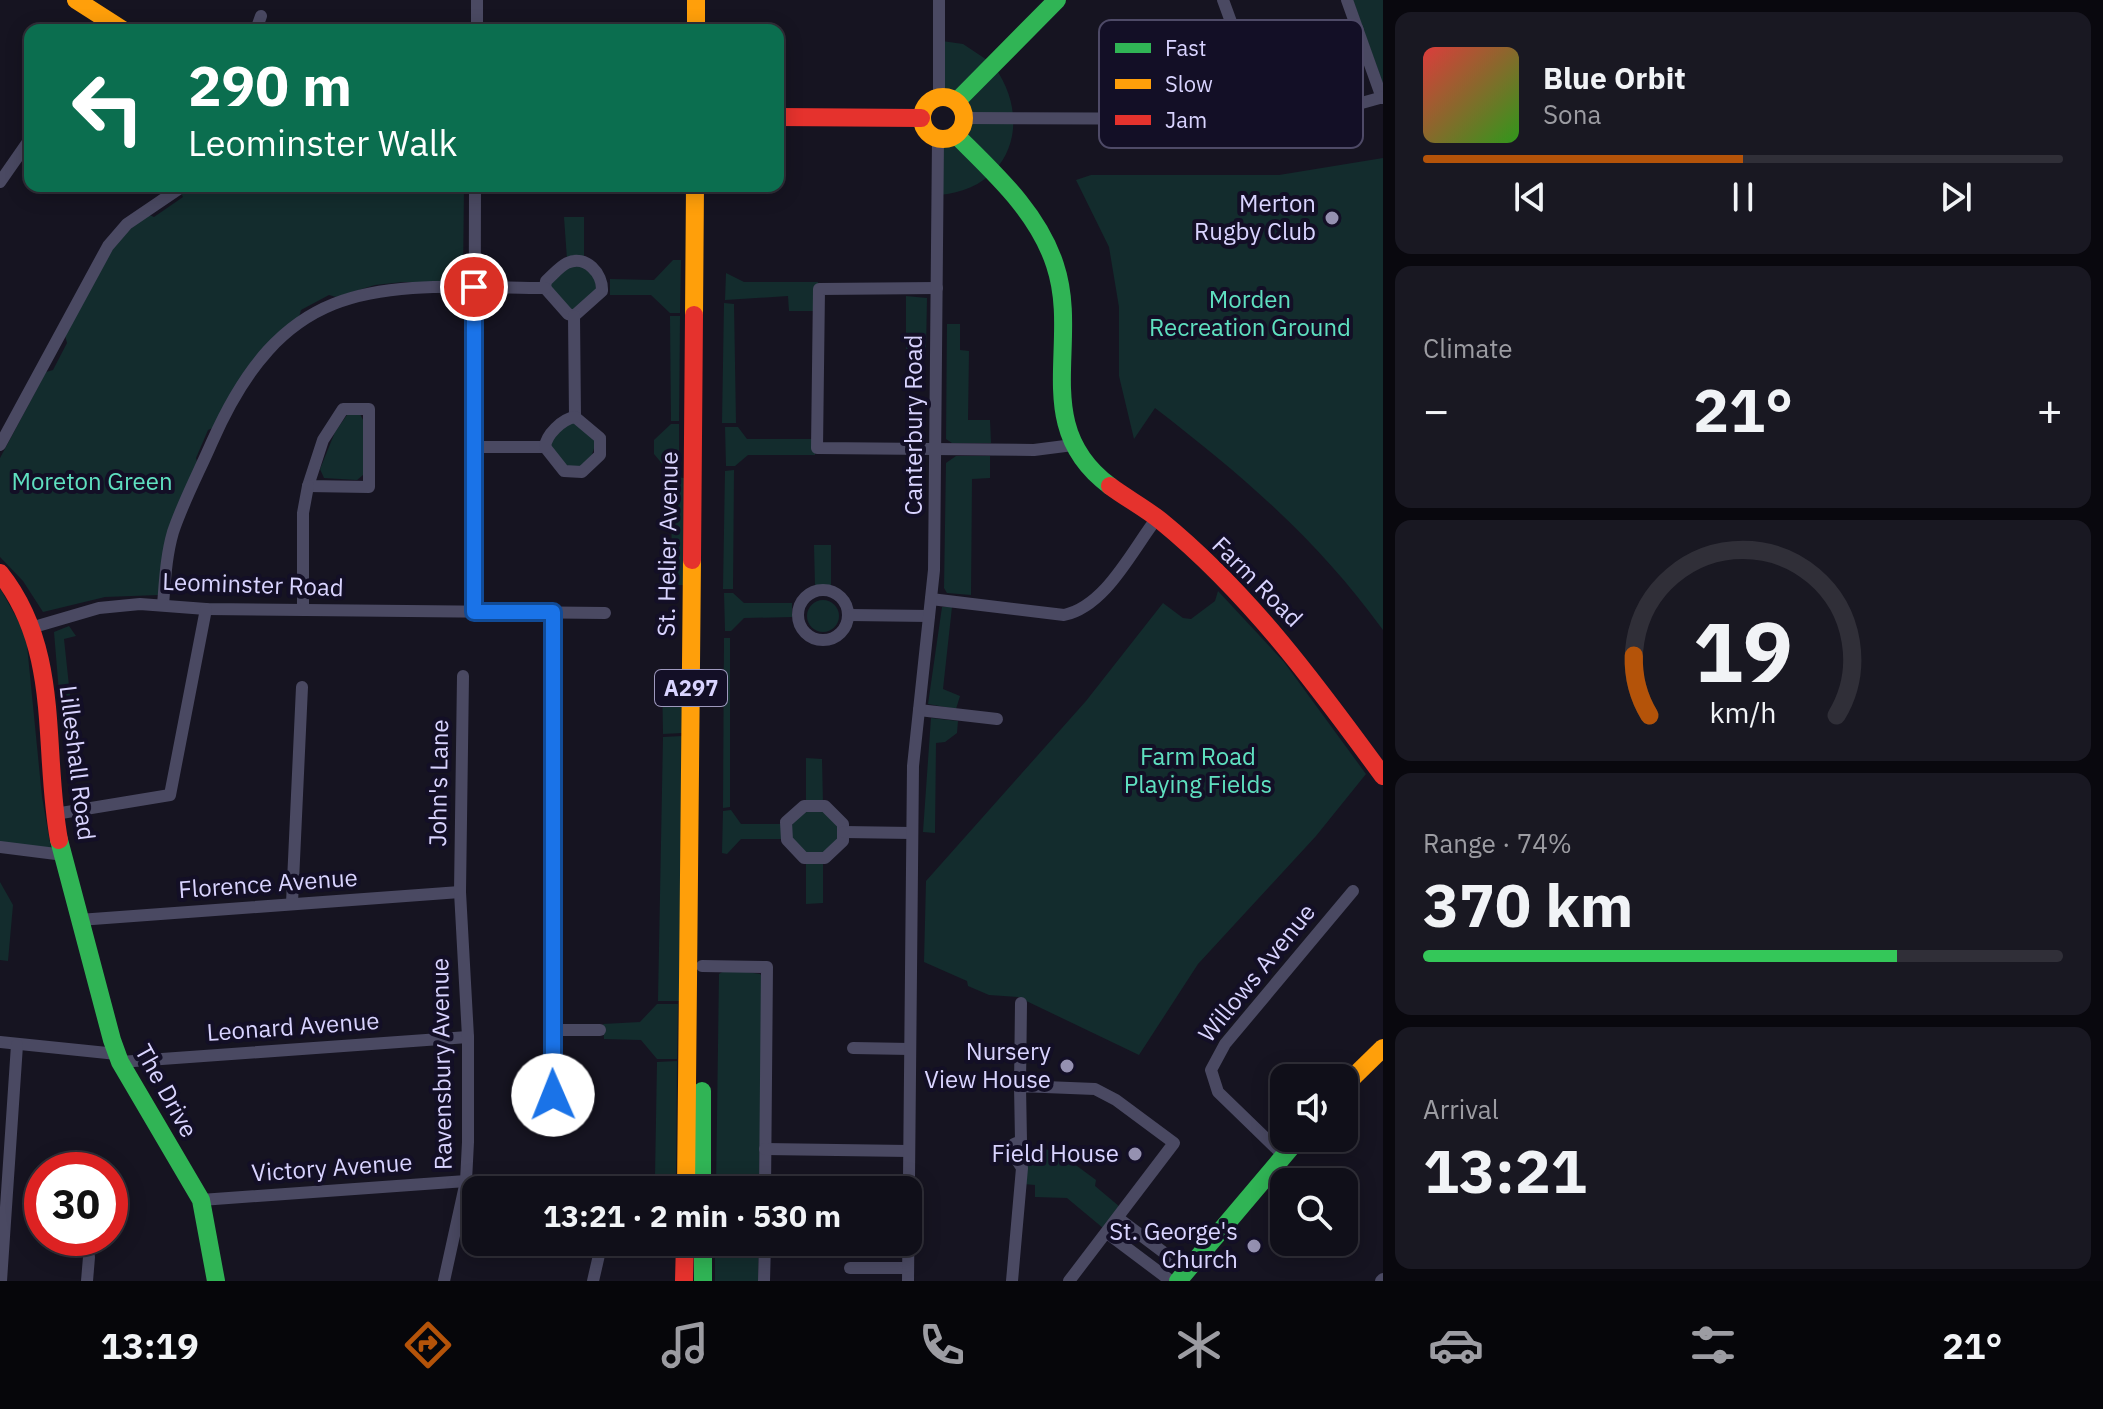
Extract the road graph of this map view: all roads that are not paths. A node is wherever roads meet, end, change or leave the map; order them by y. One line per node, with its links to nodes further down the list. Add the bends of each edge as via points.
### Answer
1 (76, 0): 12 (main road)
2 (477, 0): 14 (street)
3 (696, 0): 15 (main road)
4 (710, 0): 16 (main road)
5 (939, 0): 21 (street, Canterbury Road)
6 (1057, 0): 21 (main road)
7 (1223, 0): 10 (street)
8 (1347, 0): 11 (street)
9 (261, 16): 13 (street)
10 (1230, 20)
11 (1354, 20)
12 (109, 24)
13 (258, 24)
14 (477, 24)
15 (696, 24)
16 (710, 24)
17 (1363, 44): 18 (street)
18 (1382, 97)
19 (784, 117): 20 (main road)
20 (921, 118): 21 (main road, via 925,107); 21 (main road, via 926,132)
21 (951, 118): 22 (street); 31 (street, Canterbury Road); 35 (main road, via 1016,196 1053,259 1061,288 1063,414)
22 (1099, 119)
23 (24, 148): 24 (street)
24 (0, 182)
25 (174, 192): 34 (street, via 127,224 108,246)
26 (475, 192): 29 (street)
27 (695, 192): 85 (main road, St. Helier Avenue / A297)
28 (708, 192): 66 (main road, St. Helier Avenue / A297)
29 (474, 287): 30 (street); 36 (street); 43 (street, via 410,287 357,296 300,321 269,348 230,401 180,513 168,555)
30 (545, 288): 32 (street); 32 (street, via 565,264 579,261 591,267 602,279 602,291)
31 (937, 288): 38 (street, Canterbury Road); 38 (street, via 819,289 817,437 817,448)
32 (574, 316): 33 (street)
33 (575, 417): 37 (street, via 546,439); 37 (street, via 600,438 600,455 590,466 582,472 564,471)
34 (0, 445)
35 (1073, 445): 38 (street); 40 (main road, Farm Road, via 1089,468)
36 (473, 447): 37 (street); 46 (street)
37 (545, 447)
38 (935, 449): 42 (street, Canterbury Road)
39 (308, 486): 39 (street, via 323,440 343,409 369,409 369,487); 45 (street)
40 (1157, 518): 42 (street, via 1096,600 1076,612 1064,615); 56 (main road, Farm Road, via 1289,647)
41 (0, 573): 51 (main road, Lilleshall Road)
42 (931, 599): 50 (street, Canterbury Road)
43 (163, 605): 44 (street, Leominster Road); 51 (street, Leominster Road, via 108,606)
44 (206, 609): 45 (street, Leominster Road); 57 (street, via 170,795)
45 (303, 610): 46 (street, Leominster Road)
46 (474, 612): 47 (street, Leominster Road)
47 (553, 612): 48 (street, Leominster Road); 68 (street)
48 (605, 613)
49 (850, 615): 49 (street, via 831,640 814,640 800,624 799,607 812,592 826,590 841,599); 50 (street)
50 (929, 616): 54 (street, Canterbury Road)
51 (34, 627): 57 (main road, Lilleshall Road)
52 (463, 676): 63 (street, John's Lane)
53 (302, 687): 64 (street)
54 (919, 710): 55 (street); 59 (street, Canterbury Road)
55 (997, 719)
56 (1383, 776)
57 (55, 814): 61 (main road, Lilleshall Road)
58 (844, 832): 58 (street, via 843,841 825,858 804,858 787,840 786,822 804,806 825,806); 59 (street)
59 (912, 833): 75 (street, Canterbury Road)
60 (0, 847): 61 (street)
61 (64, 855): 65 (main road, Lilleshall Road)
62 (1353, 891): 83 (street, Willows Avenue, via 1225,1044 1211,1070 1218,1092)
63 (460, 892): 64 (street, Florence Avenue); 70 (street, Ravensbury Avenue)
64 (292, 903): 65 (street, Florence Avenue)
65 (79, 920): 76 (main road, The Drive)
66 (702, 966): 80 (street, via 767,967); 86 (main road, St. Helier Avenue / A297)
67 (1021, 1003): 78 (street)
68 (551, 1030): 69 (street); 79 (street)
69 (600, 1030)
70 (468, 1037): 76 (street, Leonard Avenue); 84 (street, Ravensbury Avenue)
71 (0, 1042): 72 (street, Leonard Avenue)
72 (17, 1045): 76 (street, Leonard Avenue); 103 (street)
73 (853, 1048): 75 (street)
74 (1383, 1048): 77 (main road)
75 (910, 1049): 81 (street, Canterbury Road)
76 (118, 1058): 90 (main road, The Drive)
77 (1358, 1072)
78 (1020, 1086): 91 (street, via 1101,1092 1174,1143); 111 (street, via 1021,1141 1014,1144 1013,1154 1022,1168)
79 (553, 1095)
80 (765, 1149): 81 (street); 87 (street)
81 (909, 1151): 100 (street, Canterbury Road)
82 (1287, 1152): 83 (main road)
83 (1284, 1156): 102 (main road)
84 (466, 1176)
85 (686, 1176)
86 (702, 1176)
87 (765, 1176)
88 (462, 1181): 90 (street, Victory Avenue)
89 (462, 1199): 106 (street, Ravensbury Avenue)
90 (201, 1200): 105 (main road, The Drive)
91 (1118, 1218): 92 (street); 102 (street)
92 (1107, 1233): 99 (street); 112 (street)
93 (599, 1256): 107 (street)
94 (685, 1256): 108 (main road)
95 (703, 1256): 109 (main road)
96 (765, 1256): 110 (street)
97 (89, 1257): 104 (street)
98 (850, 1268): 100 (street, Canterbury Road)
99 (1076, 1273): 101 (street)
100 (908, 1275)
101 (1093, 1275)
102 (1183, 1275)
103 (1, 1281)
104 (87, 1281)
105 (216, 1281)
106 (444, 1281)
107 (593, 1281)
108 (684, 1281)
109 (703, 1281)
110 (764, 1281)
111 (1012, 1281)
112 (1171, 1281)

